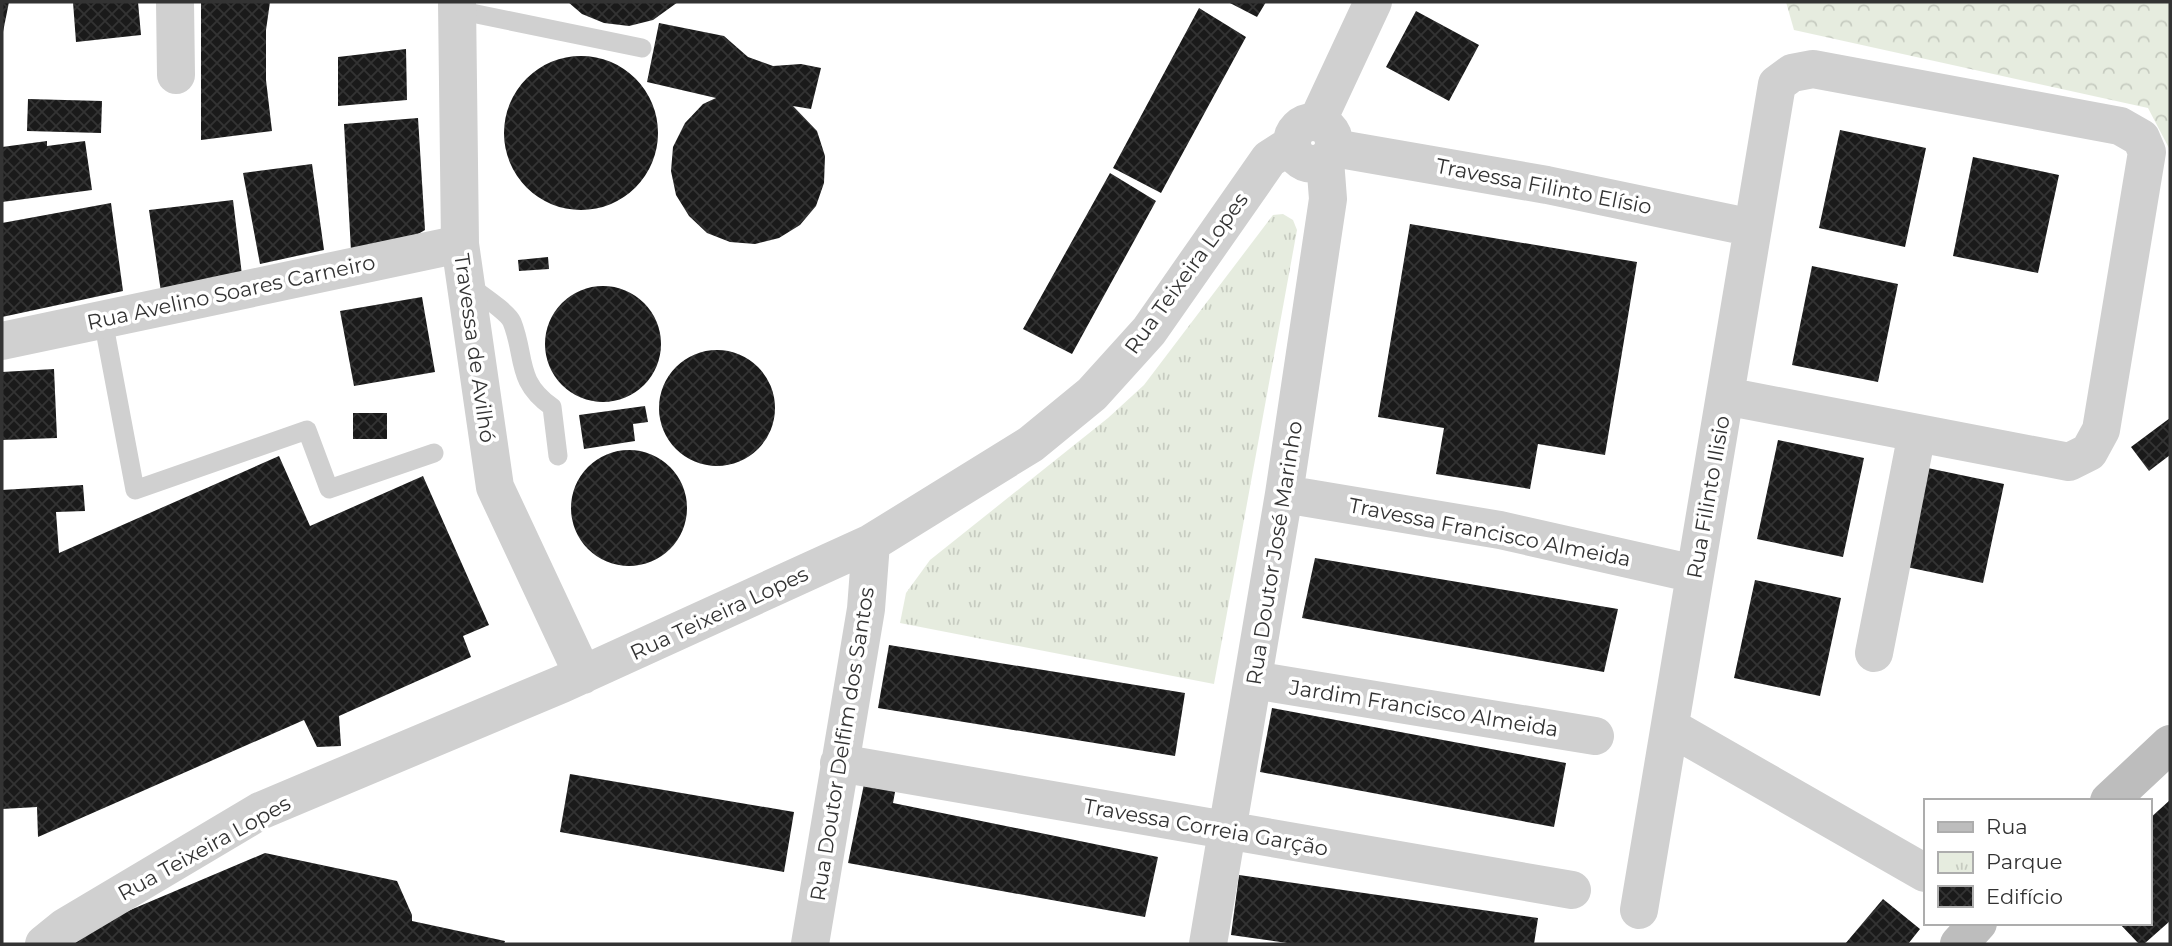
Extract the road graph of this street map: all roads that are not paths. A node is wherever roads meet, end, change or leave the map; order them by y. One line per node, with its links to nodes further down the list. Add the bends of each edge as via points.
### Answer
1 (175, 2): 5 (street)
2 (1373, 2): 6 (street)
3 (457, 6): 4 (lane); 8 (street, Travessa de Avilhó)
4 (642, 48)
5 (176, 75)
6 (1317, 144): 7 (street, Travessa Filinto Elísio); 16 (street, Rua Doutor José Marinho, via 1328,199); 17 (street, Rua Teixeira Lopes, via 1269,159 1149,331 1092,394 1031,444)
7 (1753, 228): 12 (street, Rua Filinto Ilisio); 13 (street, Rua Filinto Ilisio, via 1777,84 1792,73 1813,69 2120,126 2141,138 2147,152 2101,430 2089,452 2069,462)
8 (460, 244): 9 (street, Travessa de Avilhó); 10 (street, Rua Avelino Soares Carneiro)
9 (466, 283): 15 (lane, via 512,319 523,376 552,407); 20 (street, Travessa de Avilhó, via 495,487)
10 (103, 320): 11 (street, Rua Avelino Soares Carneiro); 14 (lane, via 135,491 307,430 329,489)
11 (2, 341)
12 (1725, 396): 13 (street); 18 (street, Rua Filinto Ilisio)
13 (1917, 433): 19 (street)
14 (434, 453)
15 (558, 456)
16 (1284, 494): 18 (street, Travessa Francisco Almeida, via 1500,530); 21 (street, Rua Doutor José Marinho)
17 (871, 543): 20 (street, Rua Teixeira Lopes); 25 (street, Rua Doutor Delfim dos Santos, via 866,610)
18 (1695, 574): 22 (street, Rua Filinto Ilisio)
19 (1874, 653)
20 (583, 675): 32 (street, Rua Teixeira Lopes, via 260,811)
21 (1253, 680): 23 (street, Jardim Francisco Almeida); 27 (street, Rua Doutor José Marinho)
22 (1670, 727): 28 (street); 30 (street, Rua Filinto Ilisio)
23 (1595, 736)
24 (2170, 744): 26 (street)
25 (839, 763): 27 (street, Travessa Correia Garção); 33 (street, Rua Doutor Delfim dos Santos)
26 (2111, 799)
27 (1228, 831): 29 (street, Travessa Correia Garção); 34 (street, Rua Doutor José Marinho)
28 (1924, 872)
29 (1572, 890)
30 (1639, 910)
31 (1976, 925): 35 (street)
32 (44, 944)
33 (810, 944)
34 (1208, 944)
35 (1959, 944)

